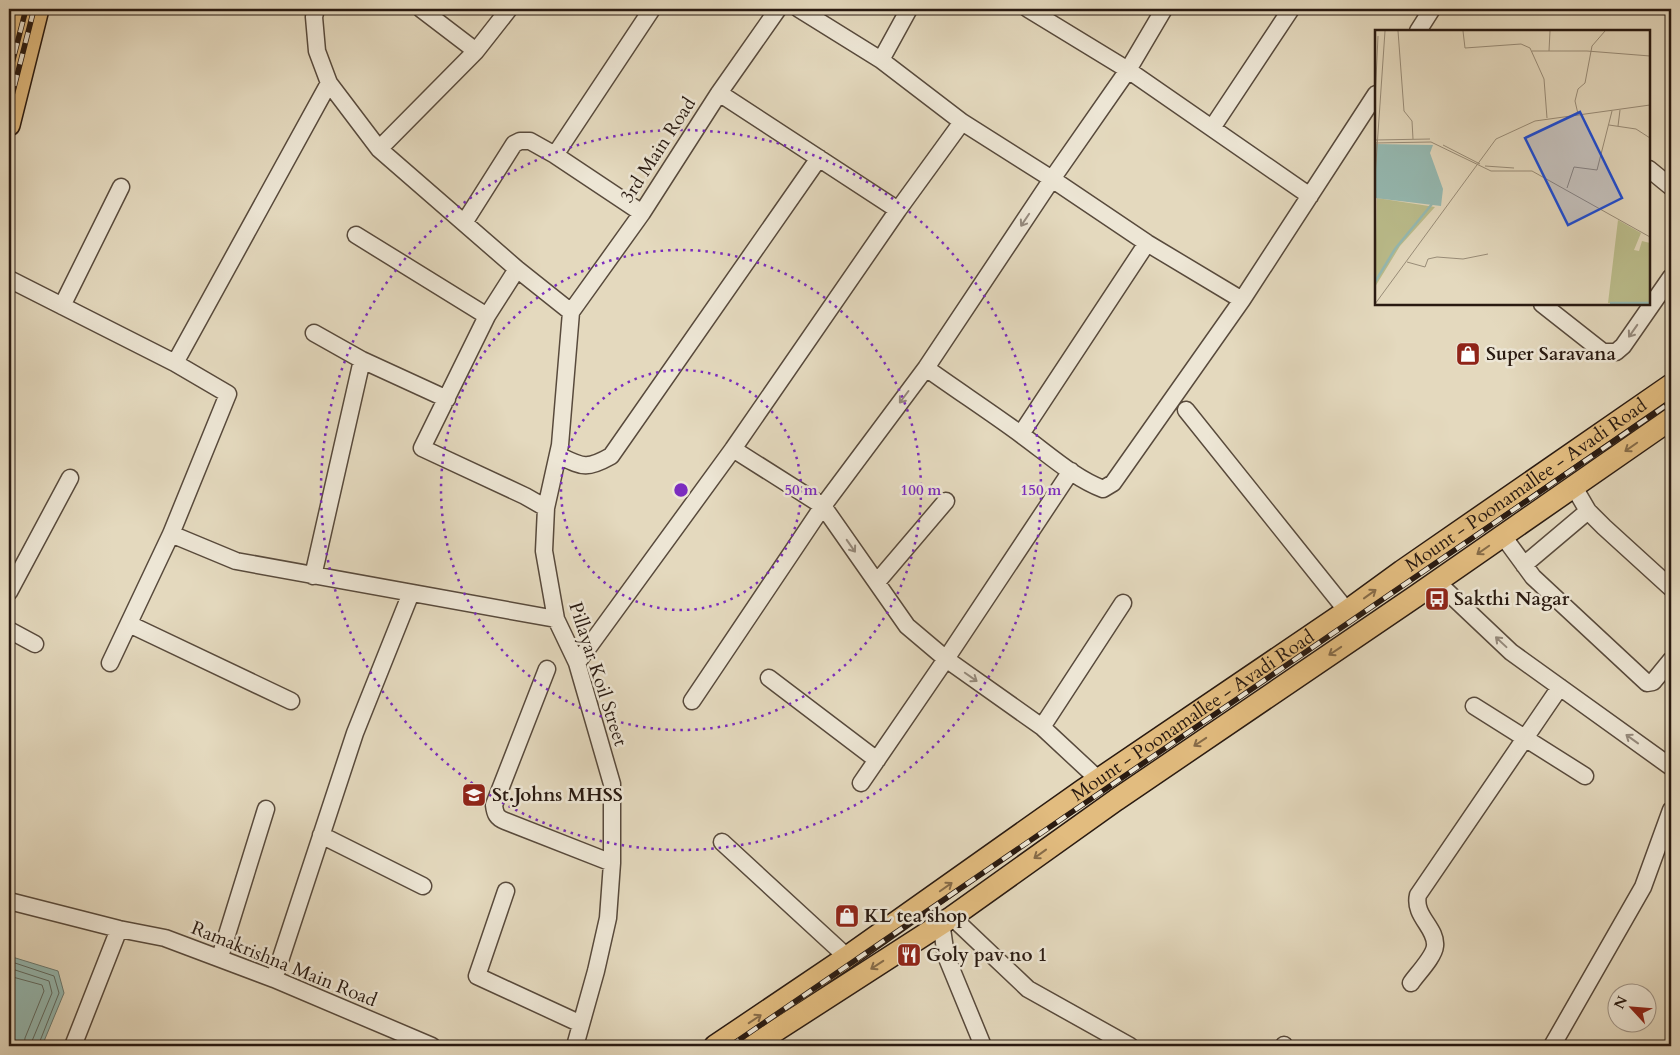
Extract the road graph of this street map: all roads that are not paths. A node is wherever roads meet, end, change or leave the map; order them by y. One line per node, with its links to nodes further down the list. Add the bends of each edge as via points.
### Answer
1 (38, 9): 14 (main road)
2 (316, 9): 18 (street, via 317,51)
3 (421, 9): 15 (street)
4 (510, 9): 15 (street)
5 (652, 9): 25 (street)
6 (778, 9): 19 (street, 3rd Main Road)
7 (799, 9): 16 (street)
8 (909, 9): 16 (street)
9 (1164, 9): 17 (street)
10 (1290, 9): 23 (street)
11 (1432, 9): 13 (street)
12 (1034, 10): 17 (street)
13 (1419, 30)
14 (16, 34): 22 (main road)
15 (476, 51): 24 (street)
16 (881, 60): 21 (street)
17 (1128, 70): 23 (street); 28 (street)
18 (329, 83): 24 (street); 47 (street)
19 (719, 93): 26 (street); 33 (street, 3rd Main Road)
20 (1375, 96): 31 (street)
21 (962, 122): 28 (street); 32 (street)
22 (9, 125)
23 (1212, 128): 31 (street)
24 (379, 149): 34 (street)
25 (554, 155): 33 (street); 34 (street, via 530,141 520,140 514,144)
26 (819, 158): 32 (street); 55 (street, via 611,456 595,466 578,465)
27 (1650, 171): 30 (street)
28 (1052, 179): 36 (street); 48 (street, one-way to 48)
29 (121, 187): 42 (street)
30 (1671, 187)
31 (1310, 196): 40 (street)
32 (898, 210): 54 (street)
33 (642, 213): 43 (street, 3rd Main Road)
34 (464, 223): 37 (street)
35 (356, 235): 44 (street)
36 (1147, 243): 40 (street); 53 (street)
37 (517, 269): 43 (street); 44 (street)
38 (1671, 277): 41 (street, one-way to 41, via 1616,352 1604,352)
39 (9, 278): 42 (street)
40 (1242, 300): 56 (street, via 1113,483 1103,489)
41 (1547, 305)
42 (62, 306): 47 (street)
43 (571, 312): 55 (street, Pillayar Koil Street)
44 (487, 316): 50 (street)
45 (314, 333): 46 (street)
46 (362, 360): 50 (street); 66 (street)
47 (175, 363): 63 (street, via 228,394)
48 (926, 368): 53 (street); 60 (street, one-way to 60)
49 (1671, 385): 73 (main road, Mount - Poonamallee - Avadi Road, one-way to 49)
50 (447, 399): 61 (street, via 422,448)
51 (1186, 410): 73 (street)
52 (1671, 419): 58 (main road, Mount - Poonamallee - Avadi Road, one-way to 58)
53 (1021, 434): 56 (street)
54 (733, 450): 60 (street); 81 (street)
55 (558, 455): 61 (street, Pillayar Koil Street)
56 (1071, 471): 78 (street)
57 (70, 478): 70 (street)
58 (1574, 487): 62 (street); 64 (main road, Mount - Poonamallee - Avadi Road)
59 (946, 501): 67 (street)
60 (823, 506): 67 (street, one-way to 67); 86 (street)
61 (546, 508): 74 (street, Pillayar Koil Street, via 544,552)
62 (1588, 510): 65 (street); 69 (street)
63 (171, 534): 66 (street, via 236,561); 75 (street)
64 (1503, 536): 65 (street); 68 (main road, Mount - Poonamallee - Avadi Road, one-way to 68)
65 (1524, 565): 79 (street, via 1646,683 1653,682)
66 (313, 576): 71 (street)
67 (877, 582): 78 (street, via 907,626)
68 (1437, 582): 84 (street, one-way to 68, via 1511,652); 90 (main road, Mount - Poonamallee - Avadi Road, one-way to 90)
69 (1671, 588)
70 (9, 592)
71 (411, 593): 74 (street); 100 (street, via 355,734)
72 (1123, 603): 89 (street)
73 (1347, 611): 87 (main road, Mount - Poonamallee - Avadi Road)
74 (556, 619): 81 (street, Pillayar Koil Street)
75 (129, 624): 80 (street); 85 (street)
76 (9, 630): 77 (street)
77 (35, 644)
78 (946, 659): 89 (street, one-way to 89); 92 (street)
79 (1671, 660)
80 (110, 663)
81 (577, 663): 102 (street, Pillayar Koil Street, via 612,784)
82 (547, 668): 102 (street, via 494,806 495,813 505,821)
83 (769, 678): 92 (street)
84 (1560, 687): 91 (street); 93 (street, one-way to 84)
85 (291, 701)
86 (692, 701)
87 (1208, 706): 90 (main road); 96 (main road, Mount - Poonamallee - Avadi Road)
88 (1474, 706): 91 (street)
89 (1042, 727): 96 (street)
90 (1223, 727): 99 (main road, Mount - Poonamallee - Avadi Road, one-way to 99)
91 (1524, 738): 94 (street); 111 (street, via 1418,895 1418,910 1434,938 1435,946)
92 (877, 760): 95 (street)
93 (1671, 767)
94 (1585, 776)
95 (861, 783)
96 (1091, 785): 99 (main road); 109 (main road, Mount - Poonamallee - Avadi Road, one-way to 96)
97 (266, 809): 108 (street)
98 (1671, 810): 122 (street, via 1643,887)
99 (1097, 812): 106 (main road, Mount - Poonamallee - Avadi Road, one-way to 106)
100 (321, 835): 103 (street); 110 (street)
101 (722, 842): 109 (street)
102 (612, 863): 114 (street, Pillayar Koil Street, via 608,918)
103 (423, 886)
104 (506, 890): 114 (street, via 477,976)
105 (9, 901): 107 (street, Ramakrishna Main Road)
106 (947, 919): 113 (main road, Mount - Poonamallee - Avadi Road, one-way to 113); 120 (street, via 946,956); 121 (street, via 1028,989)
107 (119, 929): 108 (street, Ramakrishna Main Road, via 165,938); 115 (street)
108 (220, 957): 110 (street, Ramakrishna Main Road)
109 (847, 958): 112 (main road, Mount - Poonamallee - Avadi Road)
110 (274, 979): 116 (street, Ramakrishna Main Road)
111 (1411, 983)
112 (793, 994): 113 (main road); 118 (main road, Mount - Poonamallee - Avadi Road, one-way to 112)
113 (805, 1012): 119 (main road, Mount - Poonamallee - Avadi Road)
114 (581, 1024): 117 (street, Pillayar Koil Street)
115 (73, 1046)
116 (432, 1046)
117 (575, 1046)
118 (715, 1046)
119 (752, 1046)
120 (983, 1046)
121 (1130, 1046)
122 (1552, 1046)

